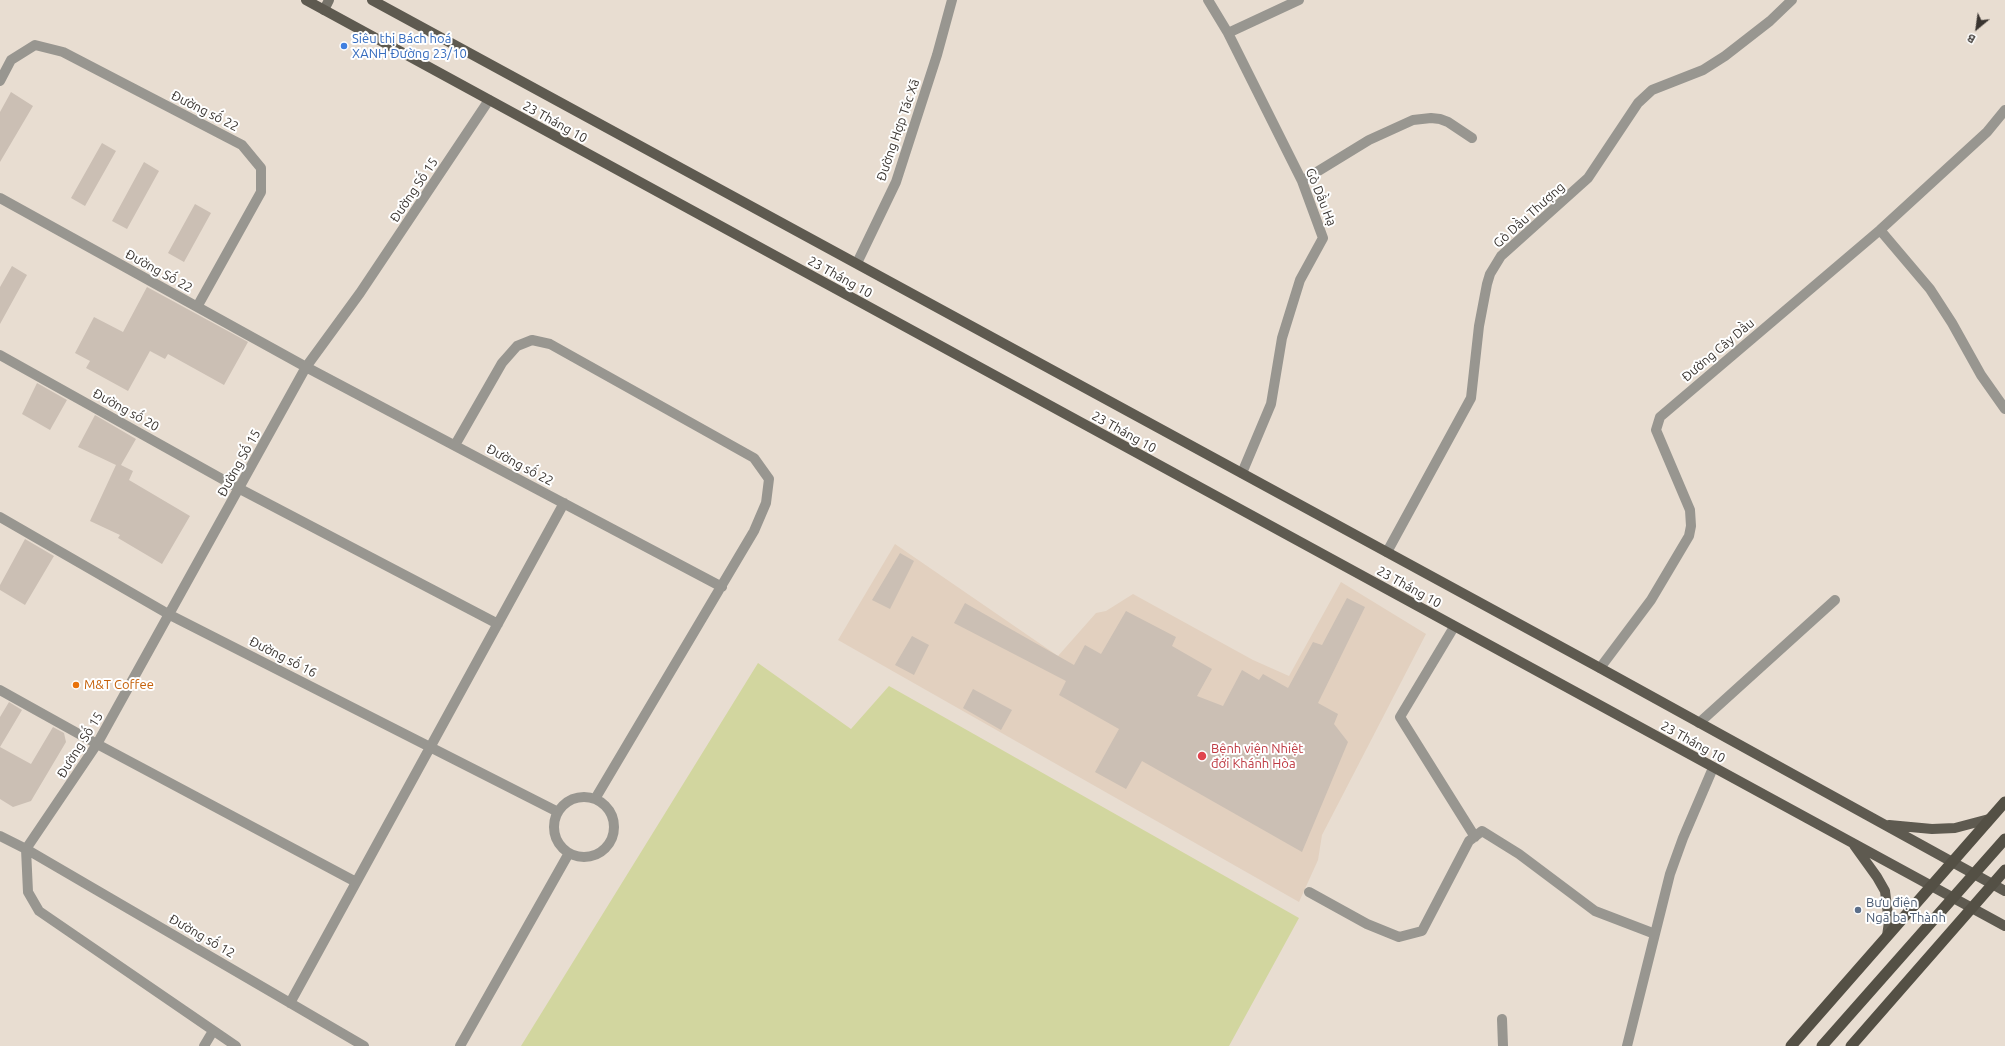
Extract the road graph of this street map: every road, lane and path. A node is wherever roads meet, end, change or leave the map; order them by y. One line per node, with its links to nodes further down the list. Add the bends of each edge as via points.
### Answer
1 (306, 0): 8 (main road, 23 Tháng 10)
2 (329, 0): 8 (main road)
3 (372, 0): 17 (main road, 23 Tháng 10)
4 (952, 0): 17 (street, Đường Hợp Tác Xã, via 896,182)
5 (1208, 0): 9 (street, Gò Dầu Hạ)
6 (1299, 0): 9 (street)
7 (1792, 0): 27 (street, Gò Dầu Thượng, via 1726,56 1703,70 1652,90 1638,103 1588,178 1501,256 1487,284 1479,326 1471,398)
8 (324, 10): 11 (main road, 23 Tháng 10)
9 (1228, 33): 14 (street, Gò Dầu Hạ)
10 (0, 81): 18 (street, Đường số 22, via 11,60 35,45 63,52 242,145 261,168 262,192)
11 (489, 100): 20 (street, Đường Số 15, via 360,293); 32 (main road, 23 Tháng 10)
12 (2005, 110): 16 (street, Đường Cây Dầu, via 1987,132)
13 (1472, 138): 14 (street, via 1440,119 1413,120 1369,140)
14 (1302, 181): 23 (street, Gò Dầu Hạ, via 1323,238 1300,280 1282,338 1271,404)
15 (0, 198): 18 (street, Đường Số 22)
16 (1880, 230): 21 (street, via 1930,289 1981,375); 33 (street, Đường Cây Dầu, via 1660,417 1656,430 1690,510 1689,536 1651,600)
17 (857, 264): 23 (main road, 23 Tháng 10)
18 (197, 307): 20 (street, Đường Số 22)
19 (0, 355): 24 (street, Đường số 20)
20 (306, 367): 22 (street, Đường số 22); 24 (street, Đường Số 15)
21 (2005, 409)
22 (455, 445): 25 (street, Đường số 22); 28 (street, via 502,363 517,346 532,340 550,344 754,458 769,479 766,503 754,531)
23 (1242, 473): 27 (main road, 23 Tháng 10)
24 (240, 489): 30 (street, Đường Số 15); 31 (street, Đường số 20)
25 (564, 503): 28 (street, Đường số 22); 31 (street)
26 (0, 517): 30 (street, Đường số 16)
27 (1387, 552): 33 (main road, 23 Tháng 10)
28 (722, 587): 38 (street)
29 (1835, 600): 35 (street)
30 (170, 615): 36 (street, Đường Số 15); 40 (street, Đường số 16)
31 (498, 624): 51 (street)
32 (1454, 627): 37 (main road, 23 Tháng 10); 44 (street, via 1400,717)
33 (1600, 668): 35 (main road, 23 Tháng 10)
34 (0, 690): 36 (street)
35 (1699, 723): 42 (main road, 23 Tháng 10)
36 (97, 744): 47 (street, Đường Số 15); 51 (street)
37 (1713, 768): 46 (main road, 23 Tháng 10); 58 (street, via 1676,855)
38 (595, 799): 40 (street, via 574,798 565,803); 48 (street, via 611,812 615,831 612,841 598,855 588,858)
39 (2005, 802): 41 (highway)
40 (558, 812): 48 (street, via 555,834 561,847)
41 (1990, 819): 42 (main road, via 1955,828 1932,829); 49 (highway)
42 (1881, 823): 49 (main road, 23 Tháng 10)
43 (0, 836): 47 (street)
44 (1475, 837): 55 (street, via 1469,841 1422,932 1399,937 1367,924); 58 (street, via 1482,831 1519,854 1595,911)
45 (2005, 839): 70 (highway, bridge)
46 (1851, 842): 52 (main road, 23 Tháng 10); 59 (main road, via 1885,891 1889,914)
47 (26, 849): 60 (street, Đường số 12); 62 (street, via 28,892 39,911)
48 (568, 853): 66 (street)
49 (1951, 862): 52 (highway); 53 (main road, 23 Tháng 10)
50 (2005, 870): 53 (highway)
51 (356, 882): 60 (street)
52 (1931, 885): 56 (main road, 23 Tháng 10); 59 (highway)
53 (1992, 885): 54 (main road, 23 Tháng 10); 56 (highway)
54 (2005, 891)
55 (1309, 892)
56 (1971, 908): 57 (main road, 23 Tháng 10); 71 (highway)
57 (2005, 926)
58 (1655, 934): 68 (street)
59 (1887, 936): 69 (highway)
60 (290, 1002): 65 (street, Đường số 12)
61 (1502, 1019): 67 (street)
62 (214, 1032): 63 (street); 64 (street)
63 (204, 1046)
64 (236, 1046)
65 (365, 1046)
66 (460, 1046)
67 (1502, 1046)
68 (1627, 1046)
69 (1791, 1046)
70 (1822, 1046)
71 (1850, 1046)

